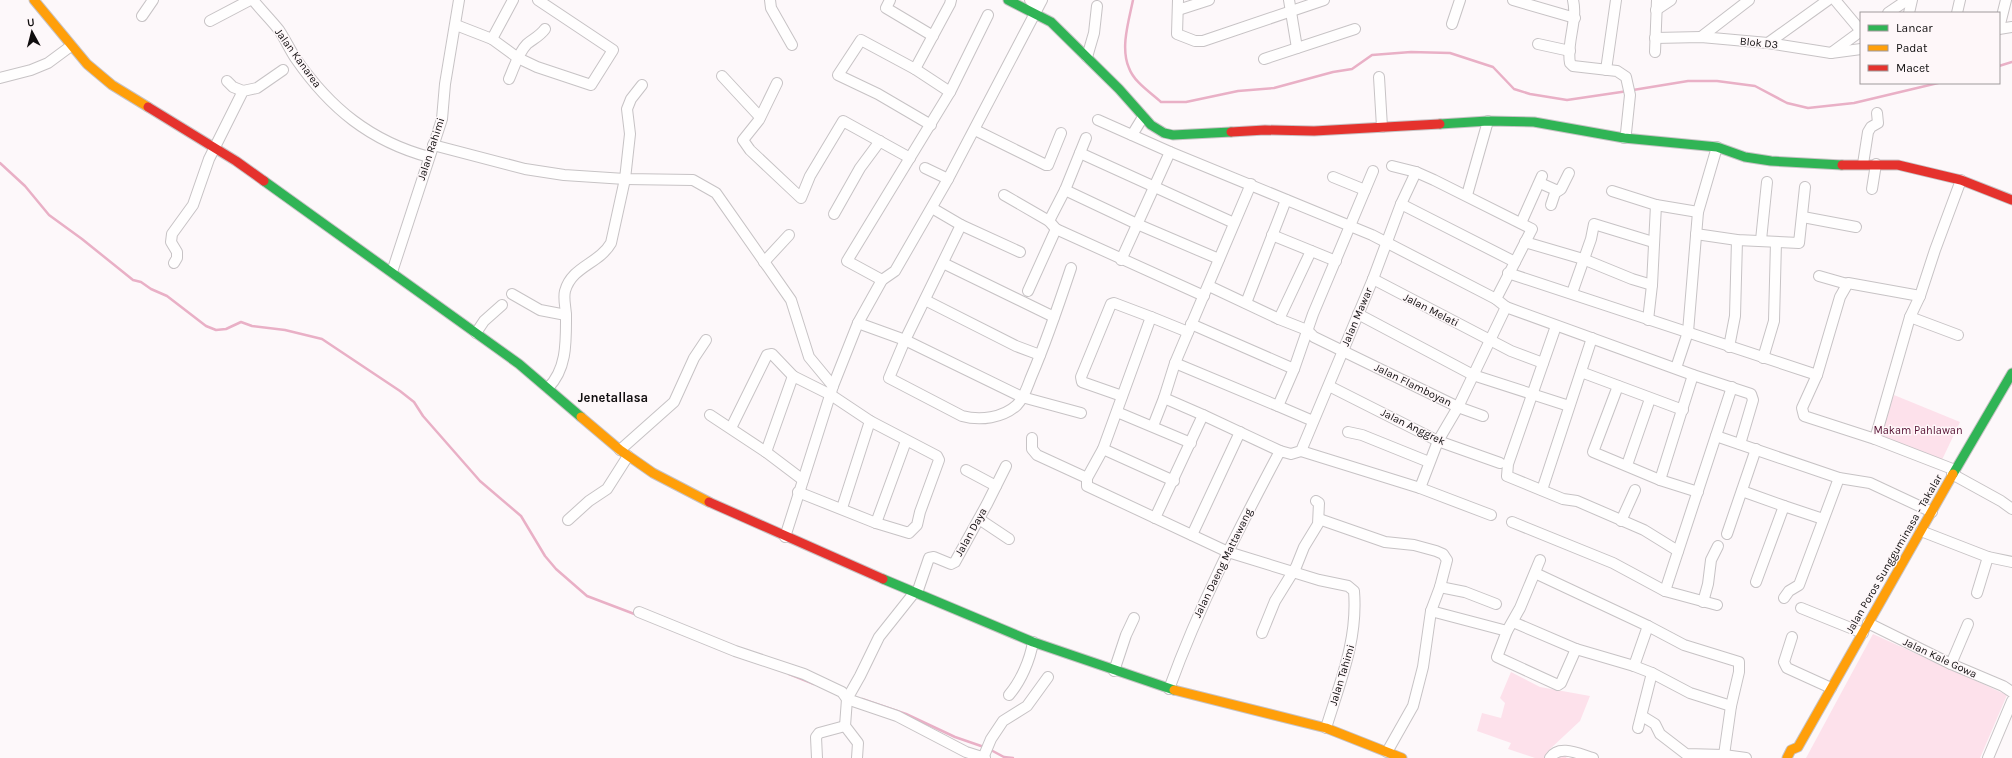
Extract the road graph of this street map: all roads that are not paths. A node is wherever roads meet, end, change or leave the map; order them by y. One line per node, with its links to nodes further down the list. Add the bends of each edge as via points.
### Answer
1 (34, 0): 54 (main road)
2 (153, 0): 35 (street)
3 (251, 0): 37 (street); 93 (street, Jalan Kanarea, via 279,31 306,72 344,114 368,132)
4 (513, 0): 50 (street)
5 (538, 0): 61 (street, via 612,51 592,84 587,85)
6 (770, 0): 53 (street, via 771,8)
7 (890, 0): 47 (street, via 886,8)
8 (951, 0): 47 (street)
9 (1008, 0): 28 (main road)
10 (1209, 0): 26 (street)
11 (1289, 0): 30 (street)
12 (1324, 0): 30 (street)
13 (1460, 0): 38 (street)
14 (1513, 0): 36 (street)
15 (1573, 0): 36 (street)
16 (1616, 0): 65 (street)
17 (1671, 0): 27 (street)
18 (1749, 0): 48 (street)
19 (1828, 0): 51 (street)
20 (1836, 0): 45 (street)
21 (1907, 0): 31 (street)
22 (1912, 0): 32 (street)
23 (1960, 0): 33 (street)
24 (2006, 0): 40 (street)
25 (460, 1): 39 (street, Jalan Rahimi)
26 (1178, 5): 30 (street, via 1177,34 1195,41 1203,41)
27 (1657, 5): 49 (street)
28 (1036, 6): 60 (main road); 82 (street)
29 (1097, 6): 60 (street, via 1094,33)
30 (1292, 11): 55 (street)
31 (1889, 12)
32 (1909, 12)
33 (1957, 12)
34 (988, 15): 74 (street)
35 (142, 16)
36 (1574, 18): 57 (street)
37 (210, 21)
38 (1452, 24)
39 (456, 25): 50 (street); 88 (street, Jalan Rahimi, via 442,119)
40 (2000, 25)
41 (2012, 27): 44 (street)
42 (545, 29): 61 (street, via 527,45)
43 (1355, 29): 55 (street)
44 (2000, 29)
45 (1860, 30)
46 (1860, 32): 59 (street)
47 (933, 36): 63 (street)
48 (1701, 37): 49 (street, Blok D3); 51 (street, Blok D3)
49 (1656, 38): 58 (street)
50 (492, 39): 61 (street)
51 (1768, 43): 59 (street, Blok D3)
52 (1538, 44): 57 (street)
53 (792, 45)
54 (71, 46): 68 (street, via 48,64); 90 (main road, via 87,64 112,85)
55 (1297, 48): 62 (street)
56 (1860, 49): 59 (street, Blok D3)
57 (1570, 51): 65 (street, via 1572,66)
58 (1655, 52)
59 (1831, 53)
60 (1086, 57): 76 (main road)
61 (518, 58): 69 (street)
62 (1264, 59)
63 (915, 69): 74 (street); 80 (street, via 862,40 838,76 878,94)
64 (283, 70): 73 (street, via 257,88)
65 (1606, 70): 86 (street, via 1620,72 1628,80 1630,95)
66 (722, 76): 77 (street)
67 (1379, 77): 81 (street)
68 (0, 78)
69 (509, 79)
70 (227, 81): 73 (street)
71 (777, 83): 77 (street)
72 (642, 85): 103 (street, via 627,109 630,134)
73 (243, 91): 90 (street)
74 (950, 92): 80 (street)
75 (1877, 112): 95 (street, via 1878,123 1870,128)
76 (1143, 117): 81 (main road, via 1164,133 1182,136 1265,130 1314,131); 84 (street)
77 (760, 118): 87 (street, via 744,138 744,143 800,198 843,121)
78 (1098, 120): 84 (street)
79 (1488, 121): 81 (main road); 86 (main road, via 1534,122); 116 (street)
80 (931, 125): 94 (street)
81 (1382, 127)
82 (975, 130): 83 (street, via 1046,165); 104 (street)
83 (1062, 133)
84 (1132, 135): 91 (street)
85 (1086, 138): 92 (street)
86 (1624, 138): 89 (main road)
87 (880, 141): 94 (street); 124 (street, via 860,168)
88 (433, 145): 93 (street, Jalan Rahimi); 103 (street, via 524,169 564,175)
89 (1717, 147): 95 (main road, via 1745,157 1771,161); 123 (street)
90 (215, 148): 151 (street, via 193,205 172,234 177,258); 154 (main road)
91 (1170, 152): 107 (street); 109 (street)
92 (1080, 153): 109 (street); 111 (street)
93 (429, 157): 154 (street, Jalan Rahimi)
94 (910, 158): 158 (street, via 847,261)
95 (1863, 164): 96 (main road)
96 (1876, 164): 105 (main road, via 1898,165); 110 (street)
97 (1392, 166): 100 (street)
98 (925, 168): 104 (street)
99 (1373, 171): 112 (street)
100 (1416, 172): 116 (street); 119 (street, Jalan Mawar)
101 (1569, 173): 113 (street, via 1560,189)
102 (1333, 177): 112 (street)
103 (625, 179): 149 (street, via 693,180 710,189 716,193); 173 (street, via 611,243 598,258 576,272 568,283 565,293)
104 (948, 179): 122 (street)
105 (1961, 180): 118 (main road); 166 (street)
106 (1767, 182): 138 (street)
107 (1251, 184): 117 (street); 127 (street)
108 (1805, 186): 125 (street)
109 (1154, 188): 127 (street); 129 (street)
110 (1872, 189)
111 (1065, 190): 126 (street); 129 (street)
112 (1365, 190): 131 (street)
113 (1556, 190): 120 (street); 128 (street, via 1541,180)
114 (1612, 191): 121 (street)
115 (1004, 195): 126 (street)
116 (1467, 195): 128 (street)
117 (1286, 200): 131 (street); 136 (street)
118 (2012, 200)
119 (1401, 204): 139 (street, Jalan Mawar); 150 (street)
120 (1551, 205)
121 (1656, 205): 123 (street); 141 (street)
122 (932, 208): 130 (street); 158 (street, via 895,271)
123 (1698, 212): 134 (street)
124 (834, 214)
125 (1802, 217): 132 (street); 142 (street, via 1800,242)
126 (1049, 221): 133 (street)
127 (1234, 223): 145 (street)
128 (1521, 223): 140 (street, via 1532,229)
129 (1137, 224): 145 (street); 146 (street)
130 (962, 225): 144 (street); 152 (street)
131 (1351, 226): 139 (street); 148 (street)
132 (1856, 227)
133 (1056, 229): 146 (street); 162 (street)
134 (1696, 234): 137 (street); 183 (street)
135 (790, 235): 149 (street)
136 (1272, 235): 143 (street); 169 (street)
137 (1737, 240): 138 (street); 190 (street, via 1735,316)
138 (1761, 240): 142 (street)
139 (1387, 242): 157 (street, Jalan Mawar); 167 (street)
140 (1525, 242): 147 (street); 150 (street)
141 (1654, 242): 147 (street, via 1594,224); 160 (street)
142 (1776, 242): 193 (street, via 1774,321)
143 (1310, 250): 148 (street); 177 (street)
144 (1020, 252)
145 (1219, 259): 161 (street)
146 (1122, 260): 165 (street)
147 (1583, 260): 160 (street, via 1632,280); 163 (street)
148 (1336, 261): 182 (street)
149 (764, 262): 208 (street, via 791,300 810,357)
150 (1515, 262): 155 (street)
151 (174, 263)
152 (943, 263): 168 (street); 174 (street)
153 (1071, 268): 174 (street)
154 (392, 272): 184 (main road)
155 (1508, 273): 163 (street); 167 (street)
156 (1819, 276): 159 (street)
157 (1373, 279): 172 (street, Jalan Mawar); 189 (street, Jalan Melati)
158 (882, 280): 179 (street)
159 (1847, 284): 166 (street, via 1851,282); 202 (street, via 1840,296)
160 (1652, 285): 178 (street)
161 (1209, 286): 165 (street); 169 (street, Jalan Flamboyan)
162 (1028, 291)
163 (1572, 293): 178 (street)
164 (512, 294): 173 (street, via 540,310)
165 (1204, 296): 181 (street)
166 (1920, 296): 176 (street)
167 (1496, 299): 171 (street)
168 (925, 300): 188 (street); 192 (street, via 1016,346)
169 (1246, 303): 177 (street, Jalan Flamboyan)
170 (502, 305): 184 (street, via 484,321)
171 (1506, 307): 180 (street); 189 (street)
172 (1358, 314): 191 (street, Jalan Mawar); 200 (street)
173 (566, 315): 206 (street, via 560,372)
174 (1054, 317): 192 (street)
175 (1150, 317): 181 (street); 210 (street); 210 (street, via 1111,304 1081,377 1082,382)
176 (1910, 317): 185 (street); 231 (street)
177 (1279, 319): 182 (street, Jalan Flamboyan)
178 (1648, 320): 183 (street)
179 (858, 323): 188 (street); 208 (street)
180 (1556, 326): 186 (street); 195 (street)
181 (1190, 328): 194 (street); 197 (street)
182 (1307, 330): 191 (street, Jalan Flamboyan, via 1314,337); 197 (street)
183 (1688, 332): 190 (street); 196 (street)
184 (476, 333): 206 (main road)
185 (1958, 335)
186 (1592, 338): 196 (street); 198 (street)
187 (706, 340): 241 (street, via 694,358 674,402)
188 (905, 340): 211 (street); 211 (street, via 889,378 962,416 975,419 996,416 1012,409)
189 (1490, 340): 195 (street, Jalan Melati); 200 (street)
190 (1729, 347): 193 (street)
191 (1343, 350): 204 (street, Jalan Mawar); 216 (street, Jalan Flamboyan)
192 (1040, 355): 211 (street)
193 (1763, 358): 202 (street)
194 (1175, 363): 212 (street); 214 (street)
195 (1543, 363): 209 (street)
196 (1676, 368): 201 (street)
197 (1294, 369): 214 (street)
198 (1581, 372): 205 (street); 215 (street)
199 (2012, 373): 247 (main road, Jalan Poros Sungguminasa - Takalar)
200 (1472, 375): 209 (street); 216 (street)
201 (1693, 375): 207 (street); 217 (street)
202 (1817, 375): 231 (street, via 1802,408 1802,414)
203 (794, 376): 208 (street); 226 (street, via 772,354 767,355); 240 (street)
204 (1329, 386): 224 (street, Jalan Mawar); 233 (street, Jalan Anggrek)
205 (1618, 386): 213 (street); 244 (street, via 1593,452)
206 (548, 388): 241 (main road)
207 (1732, 388): 229 (street); 235 (street, via 1753,396)
208 (832, 390): 223 (street); 250 (street)
209 (1532, 395): 215 (street); 255 (street, via 1506,473 1512,479)
210 (1122, 396): 218 (street)
211 (1022, 397): 219 (street)
212 (1164, 398): 221 (street); 225 (street)
213 (1650, 399): 217 (street); 244 (street)
214 (1278, 406): 224 (street)
215 (1569, 406): 255 (street)
216 (1458, 407): 222 (street, Jalan Flamboyan); 233 (street)
217 (1683, 410): 251 (street)
218 (1117, 412): 225 (street); 236 (street)
219 (1081, 413)
220 (710, 415): 226 (street)
221 (1203, 415): 227 (street); 234 (street)
222 (1483, 416)
223 (870, 421): 232 (street); 262 (street)
224 (1312, 421): 239 (street, Jalan Mawar)
225 (1153, 426): 234 (street)
226 (731, 428): 240 (street)
227 (1240, 432): 238 (street); 276 (street)
228 (1348, 432): 242 (street, via 1362,435)
229 (1716, 436): 235 (street); 259 (street)
230 (1032, 438): 248 (street, via 1032,449 1037,455)
231 (1875, 439): 247 (street)
232 (906, 441): 273 (street); 273 (street, via 937,456 939,460 920,512 918,525 909,533)
233 (1438, 441): 242 (street); 243 (street, Jalan Anggrek)
234 (1191, 443): 252 (street)
235 (1740, 444): 237 (street)
236 (1103, 449): 248 (street); 252 (street)
237 (1756, 449): 249 (street); 257 (street)
238 (1280, 451): 239 (street, via 1291,454); 281 (street, Jalan Daeng Mattawang)
239 (1301, 451): 254 (street)
240 (766, 452): 250 (street)
241 (624, 453): 270 (street, via 607,489); 277 (main road, via 653,474)
242 (1429, 462): 254 (street)
243 (1500, 463)
244 (1627, 465): 251 (street)
245 (1006, 466): 253 (street, Jalan Daya)
246 (966, 470): 253 (street)
247 (1954, 472): 263 (street); 264 (main road, Jalan Poros Sungguminasa - Takalar)
248 (1087, 478): 266 (street, via 1088,487)
249 (1838, 478): 264 (street, via 1870,483); 269 (street)
250 (803, 480): 258 (street)
251 (1660, 480): 259 (street)
252 (1174, 481): 266 (street)
253 (996, 486): 268 (street, Jalan Daya)
254 (1420, 488): 265 (street)
255 (1542, 490): 271 (street, via 1563,499 1577,501)
256 (1635, 490): 271 (street)
257 (1742, 491): 261 (street); 275 (street)
258 (798, 492): 262 (street); 277 (street)
259 (1698, 492): 280 (street)
260 (1316, 501): 267 (street, via 1319,503)
261 (1784, 506): 269 (street); 287 (street)
262 (842, 508): 273 (street)
263 (2012, 509)
264 (1932, 512): 274 (main road, Jalan Poros Sungguminasa - Takalar)
265 (1490, 515)
266 (1155, 518): 276 (street)
267 (1319, 518): 285 (street, via 1315,531 1304,547); 288 (street, via 1385,542 1414,545 1443,554 1447,564)
268 (979, 519): 278 (street); 290 (street, Jalan Daya, via 952,563 934,557 929,558)
269 (1823, 519): 292 (street, via 1799,585 1788,591)
270 (568, 520)
271 (1621, 521): 280 (street, via 1644,530)
272 (1512, 522): 289 (street, via 1613,563)
273 (876, 523)
274 (1921, 531): 282 (street); 301 (main road, Jalan Poros Sungguminasa - Takalar)
275 (1727, 534)
276 (1192, 535): 281 (street)
277 (785, 536): 290 (main road)
278 (1010, 539)
279 (1718, 546): 293 (street, via 1711,560)
280 (1678, 551): 289 (street)
281 (1228, 552): 285 (street); 316 (street, Jalan Daeng Mattawang, via 1187,640)
282 (1988, 557): 284 (street); 291 (street)
283 (1540, 560): 286 (street)
284 (2012, 562)
285 (1293, 572): 305 (street, via 1275,601); 324 (street, Jalan Tahimi, via 1348,586 1354,591 1356,612 1352,646)
286 (1535, 573): 300 (street); 303 (street)
287 (1756, 582)
288 (1440, 587): 294 (street, via 1465,592); 297 (street)
289 (1665, 591): 293 (street)
290 (915, 593): 308 (main road); 319 (street, via 879,637)
291 (1977, 593)
292 (1784, 598)
293 (1703, 602): 295 (street)
294 (1496, 604)
295 (1717, 605)
296 (1801, 608): 306 (street)
297 (1431, 611): 304 (street); 327 (street, via 1424,667 1413,706)
298 (640, 612): 319 (street, via 730,650 804,674 842,692)
299 (1134, 618): 312 (street)
300 (1513, 622): 304 (street); 309 (street)
301 (1868, 623): 306 (main road, Jalan Poros Sungguminasa - Takalar); 310 (street, Jalan Kale Gowa)
302 (1968, 624): 310 (street)
303 (1648, 626): 311 (street); 321 (street, via 1684,645 1739,662)
304 (1507, 631): 309 (street, via 1497,656 1554,684 1561,683)
305 (1262, 633)
306 (1863, 633): 315 (main road, Jalan Poros Sungguminasa - Takalar)
307 (1792, 637): 315 (street, via 1784,662 1786,668)
308 (1033, 642): 312 (main road); 318 (street, via 1031,654 1016,687)
309 (1576, 648): 311 (street)
310 (1951, 664): 317 (street, Jalan Kale Gowa)
311 (1634, 666): 313 (street)
312 (1114, 671): 316 (main road)
313 (1652, 673): 321 (street, via 1690,693); 322 (street)
314 (1048, 677): 329 (street, via 1027,706 1003,721)
315 (1831, 688): 326 (main road, Jalan Poros Sungguminasa - Takalar)
316 (1169, 689): 324 (main road, via 1213,702)
317 (2012, 692)
318 (1009, 695)
319 (847, 699): 323 (street); 329 (street, via 897,716 966,752)
320 (2012, 701): 339 (street)
321 (1731, 706): 328 (street)
322 (1642, 716): 325 (street); 330 (street, via 1655,724 1660,734)
323 (845, 726): 331 (street, via 819,733 816,737); 332 (street, via 858,743)
324 (1326, 728): 327 (main road)
325 (1638, 728)
326 (1798, 747): 337 (main road, Jalan Poros Sungguminasa - Takalar, via 1791,750); 338 (main road, Jalan Poros Sungguminasa - Takalar)
327 (1387, 752): 333 (main road)
328 (1724, 755): 330 (street); 336 (street)
329 (984, 756)
330 (1686, 756)
331 (817, 758)
332 (857, 758)
333 (1402, 758)
334 (1550, 758): 335 (street, via 1553,752 1562,750)
335 (1593, 758)
336 (1746, 758)
337 (1787, 758)
338 (1798, 758)
339 (1988, 758)

